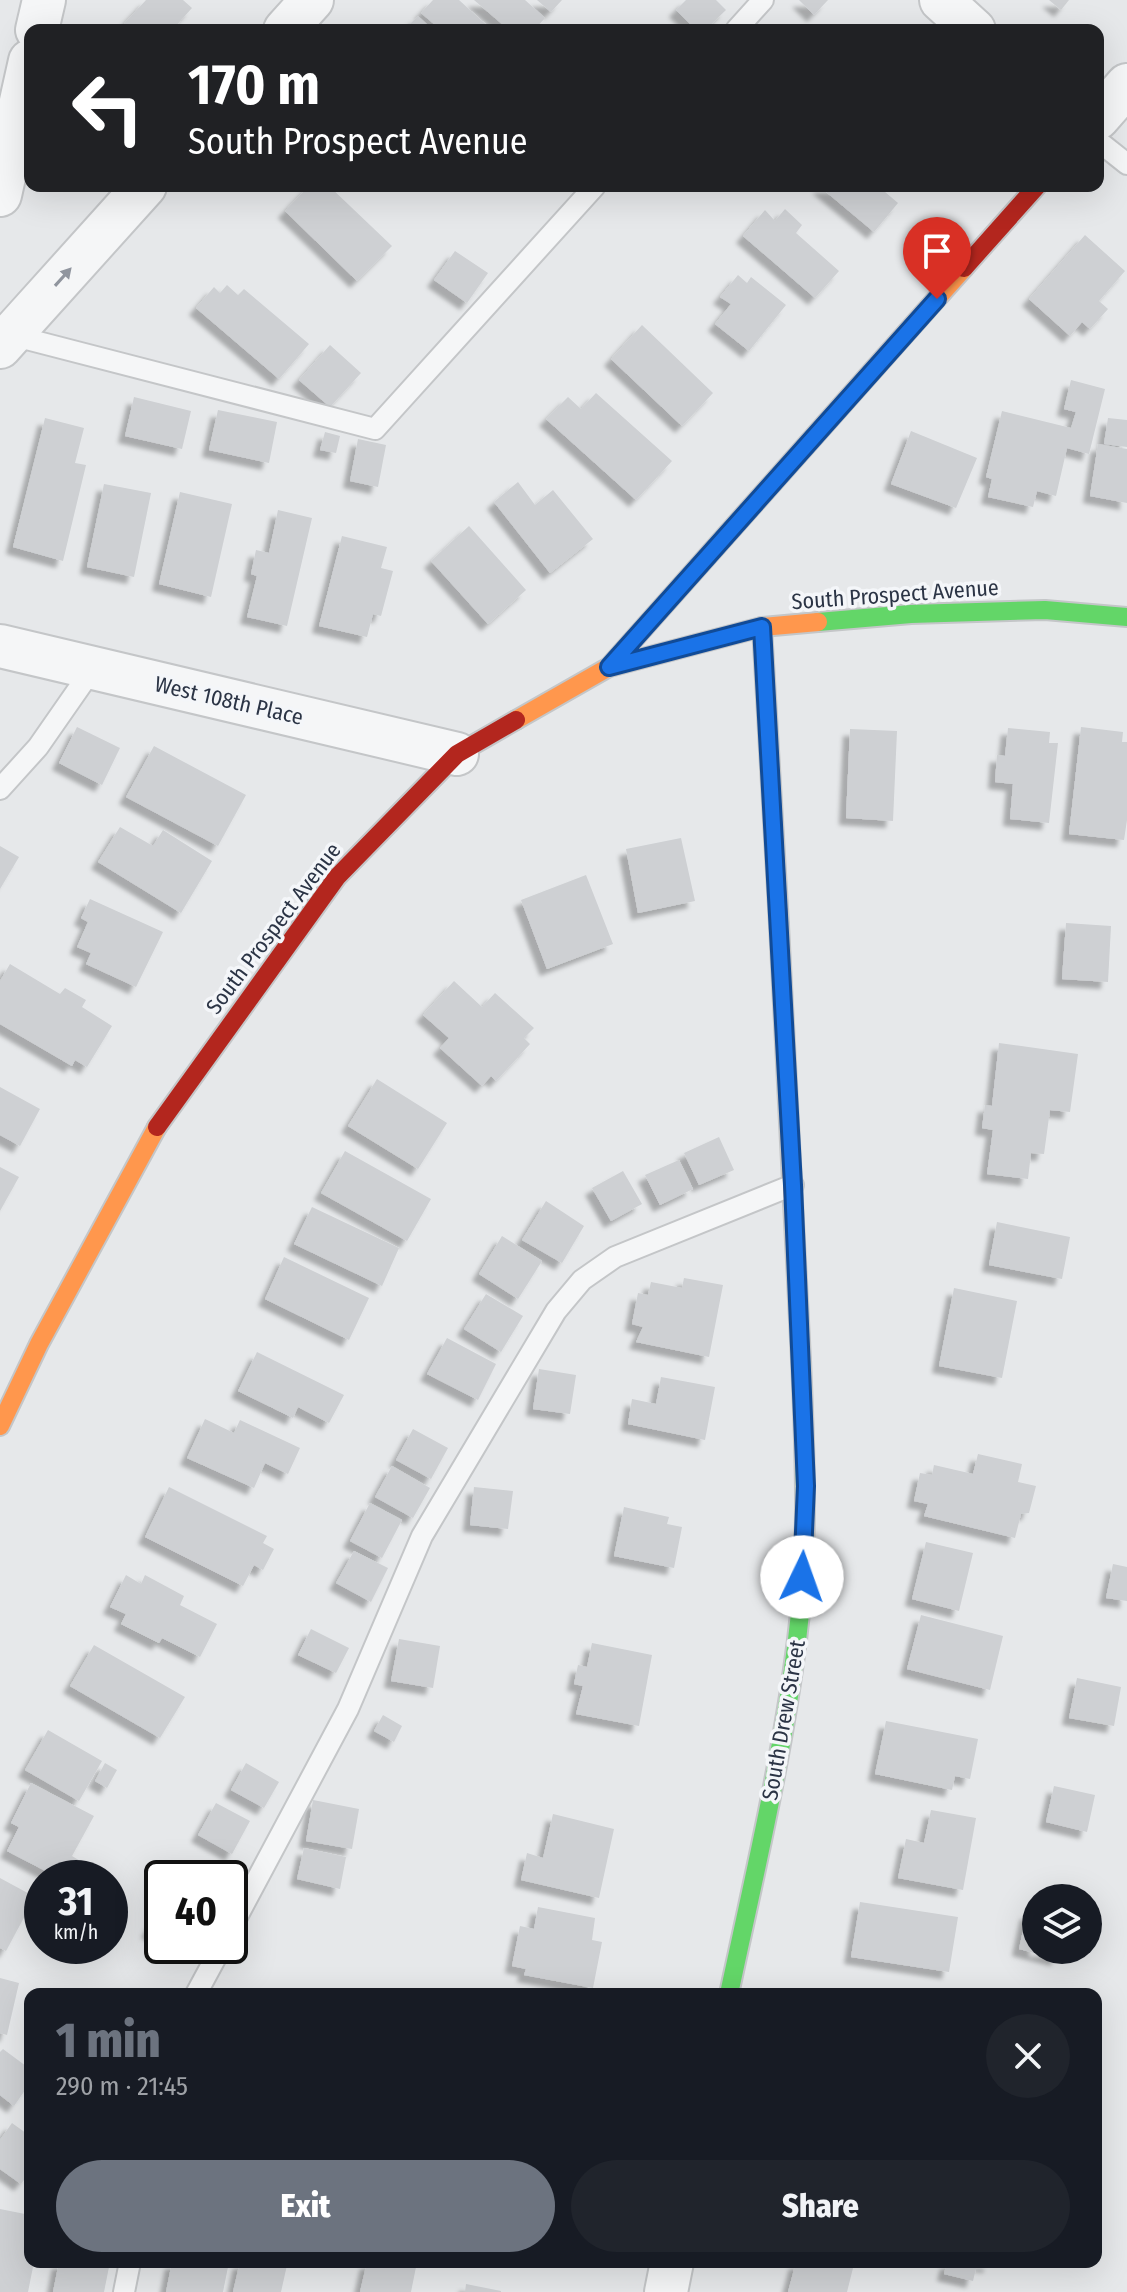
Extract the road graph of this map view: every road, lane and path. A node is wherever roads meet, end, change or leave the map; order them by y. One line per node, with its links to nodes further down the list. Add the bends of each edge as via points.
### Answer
1 (44, 0): 5 (street)
2 (312, 0): 6 (street)
3 (763, 0): 7 (lane)
4 (941, 0): 8 (street)
5 (38, 24)
6 (290, 24)
7 (741, 24)
8 (967, 24)
9 (0, 45): 10 (street)
10 (24, 51)
11 (1127, 85): 13 (street)
12 (24, 88): 19 (street)
13 (1104, 111)
14 (1104, 146): 15 (lane)
15 (1127, 164)
16 (140, 192): 20 (street, one-way to 16)
17 (590, 192): 20 (lane, via 375,429)
18 (1032, 192): 24 (street)
19 (0, 195)
20 (5, 341)
21 (1127, 617): 22 (street, South Prospect Avenue, via 1045,610 911,614)
22 (762, 627): 24 (street, South Prospect Avenue); 28 (street, South Drew Street)
23 (0, 646): 25 (street, West 108th Place)
24 (609, 667): 26 (street, South Prospect Avenue)
25 (93, 668): 26 (street, West 108th Place); 27 (lane, via 38,747)
26 (457, 754): 29 (street, South Prospect Avenue, via 337,877 164,1114)
27 (0, 789)
28 (793, 1185): 30 (lane, via 615,1257 582,1280 556,1311 422,1536 348,1709); 33 (street, South Drew Street, via 806,1486 798,1637 784,1731)
29 (0, 1426)
30 (248, 1896)
31 (212, 1964): 32 (lane)
32 (199, 1988)
33 (730, 1988)
34 (129, 2268): 36 (lane)
35 (671, 2268): 37 (street)
36 (124, 2292)
37 (666, 2292)

